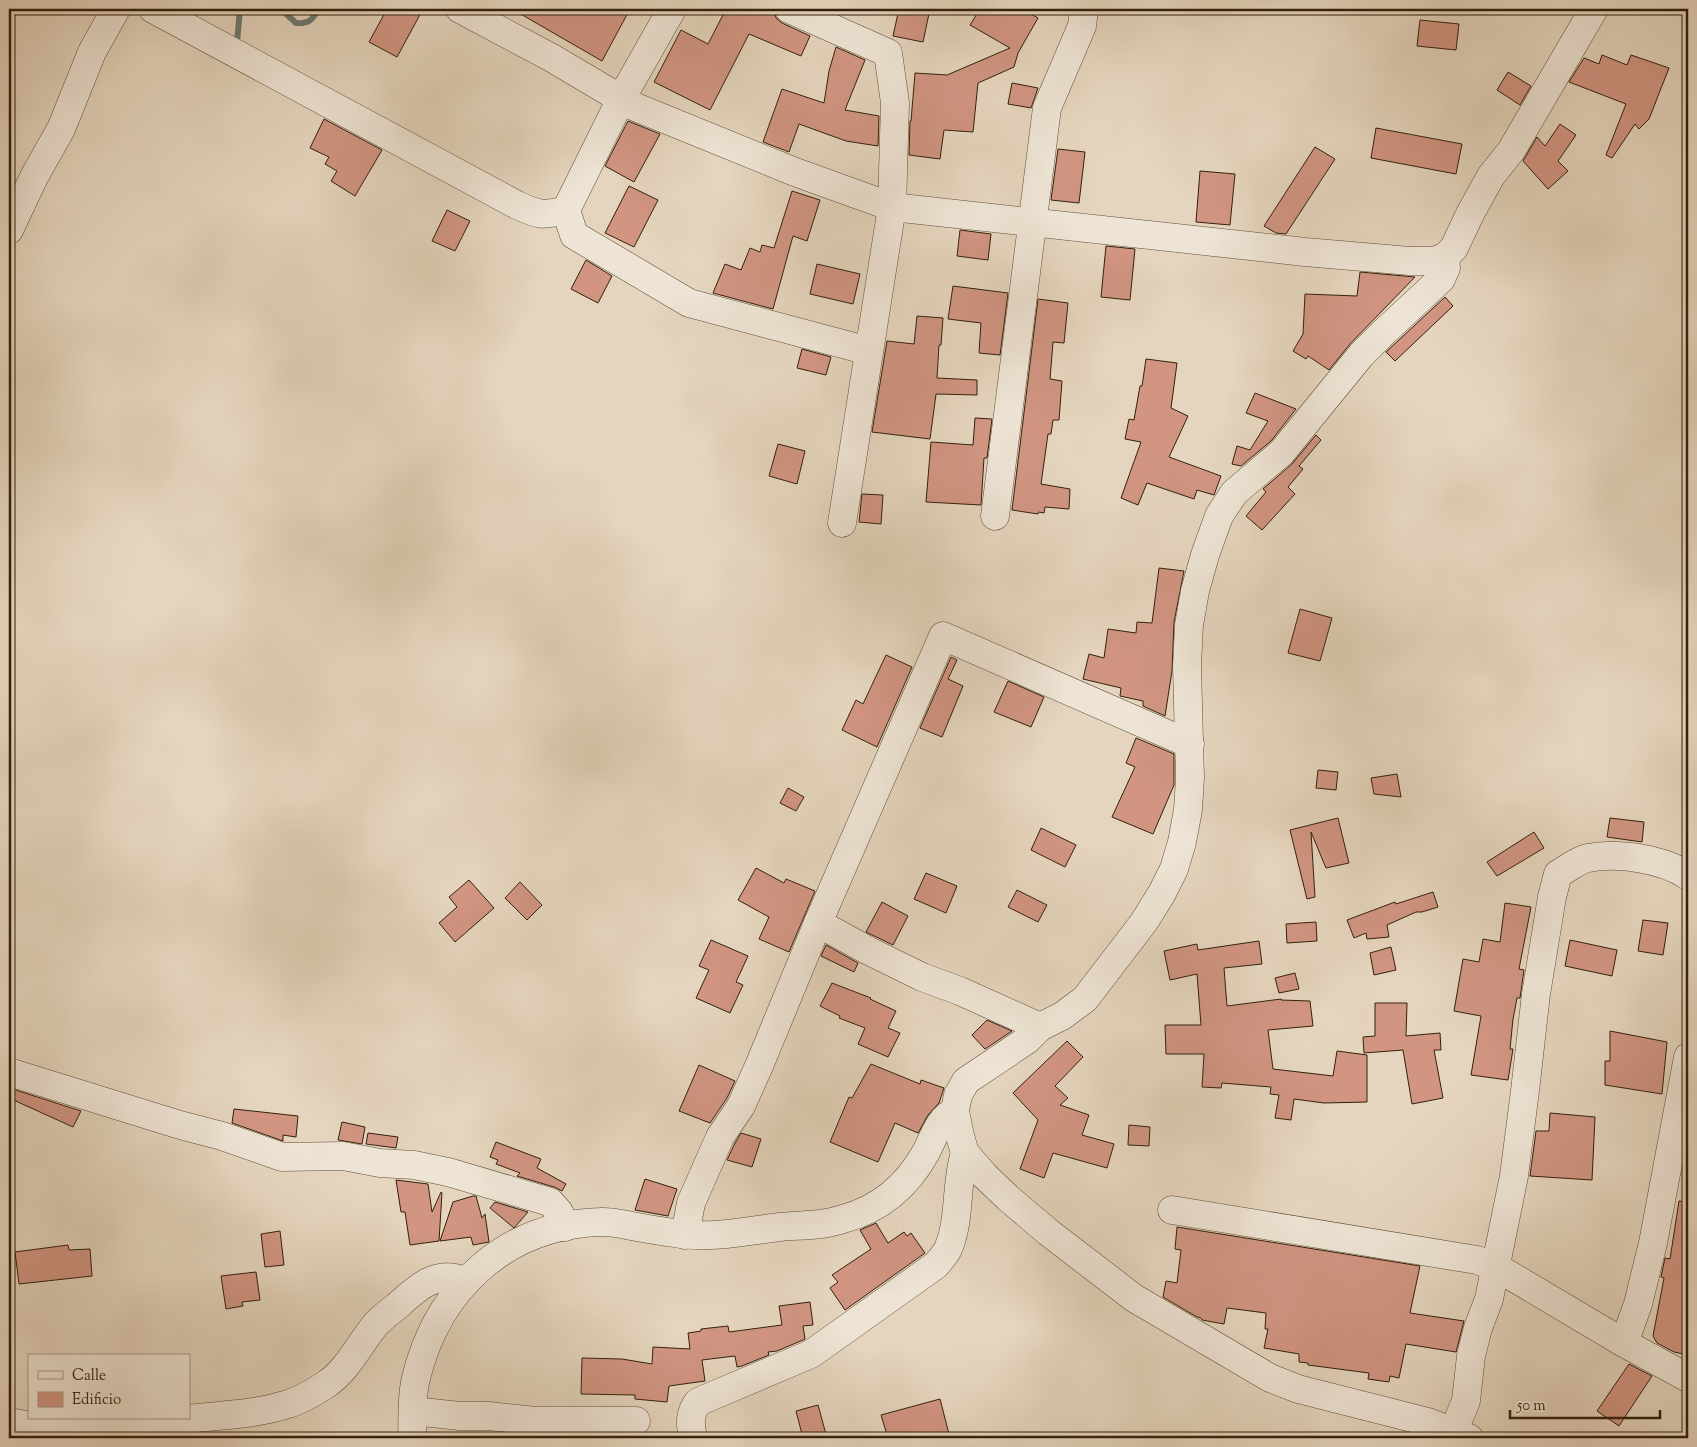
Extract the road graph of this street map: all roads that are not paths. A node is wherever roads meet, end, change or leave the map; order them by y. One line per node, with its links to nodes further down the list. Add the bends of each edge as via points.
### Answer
1 (116, 9): 12 (street, via 92,52 62,129)
2 (153, 9): 10 (street, via 517,205 537,214)
3 (460, 9): 8 (street)
4 (672, 9): 8 (street)
5 (789, 9): 9 (street, via 888,53 895,103)
6 (1084, 9): 11 (street, via 1082,26 1047,108)
7 (1594, 9): 13 (street, via 1511,151 1491,176 1454,248)
8 (621, 99): 9 (street, via 795,172); 10 (street)
9 (892, 207): 11 (street); 14 (street)
10 (566, 210): 14 (street, via 574,235 689,302)
11 (1034, 222): 13 (street, via 1410,261 1434,261); 15 (street)
12 (9, 230)
13 (1445, 257): 17 (street, via 1446,268 1441,279 1361,355 1282,452 1234,493 1219,516 1205,555 1189,625)
14 (869, 351): 16 (street)
15 (995, 516)
16 (842, 523)
17 (1190, 744): 19 (street, via 942,636); 20 (street, via 1188,810 1182,842 1162,893 1085,999)
18 (1688, 876): 28 (street, via 1648,860 1616,855 1586,858 1558,874 1536,994 1514,1176)
19 (818, 923): 20 (street, via 922,977 960,990); 27 (street, via 759,1066 740,1106 720,1137 692,1203)
20 (1040, 1027): 23 (street, via 1027,1040 966,1081 958,1095)
21 (1688, 1057): 30 (street, via 1653,1244)
22 (9, 1072): 26 (street, via 282,1157 343,1156 448,1172 550,1202 559,1212)
23 (956, 1110): 24 (street); 27 (street, via 947,1114 925,1154 903,1184 885,1201 866,1211 842,1220 812,1225 736,1234)
24 (965, 1153): 37 (street, via 1028,1215 1134,1298 1270,1378 1298,1389 1428,1422); 39 (street, via 952,1238 947,1252 936,1265 811,1354 698,1402 692,1410 690,1423)
25 (1172, 1210): 28 (street, via 1446,1254)
26 (564, 1227): 27 (street, via 602,1222); 29 (street, via 504,1248)
27 (685, 1234)
28 (1496, 1267): 30 (street); 37 (street, via 1471,1356)
29 (465, 1281): 32 (street, via 448,1305 423,1353); 33 (street, via 445,1277 426,1282 376,1324 330,1381 311,1394 263,1411)
30 (1624, 1343): 31 (street)
31 (1688, 1378)
32 (413, 1411): 35 (street, via 535,1421); 38 (street)
33 (190, 1419)
34 (174, 1420): 36 (street, via 56,1427)
35 (636, 1421)
36 (9, 1422)
37 (1461, 1435)
38 (412, 1438)
39 (693, 1438)

